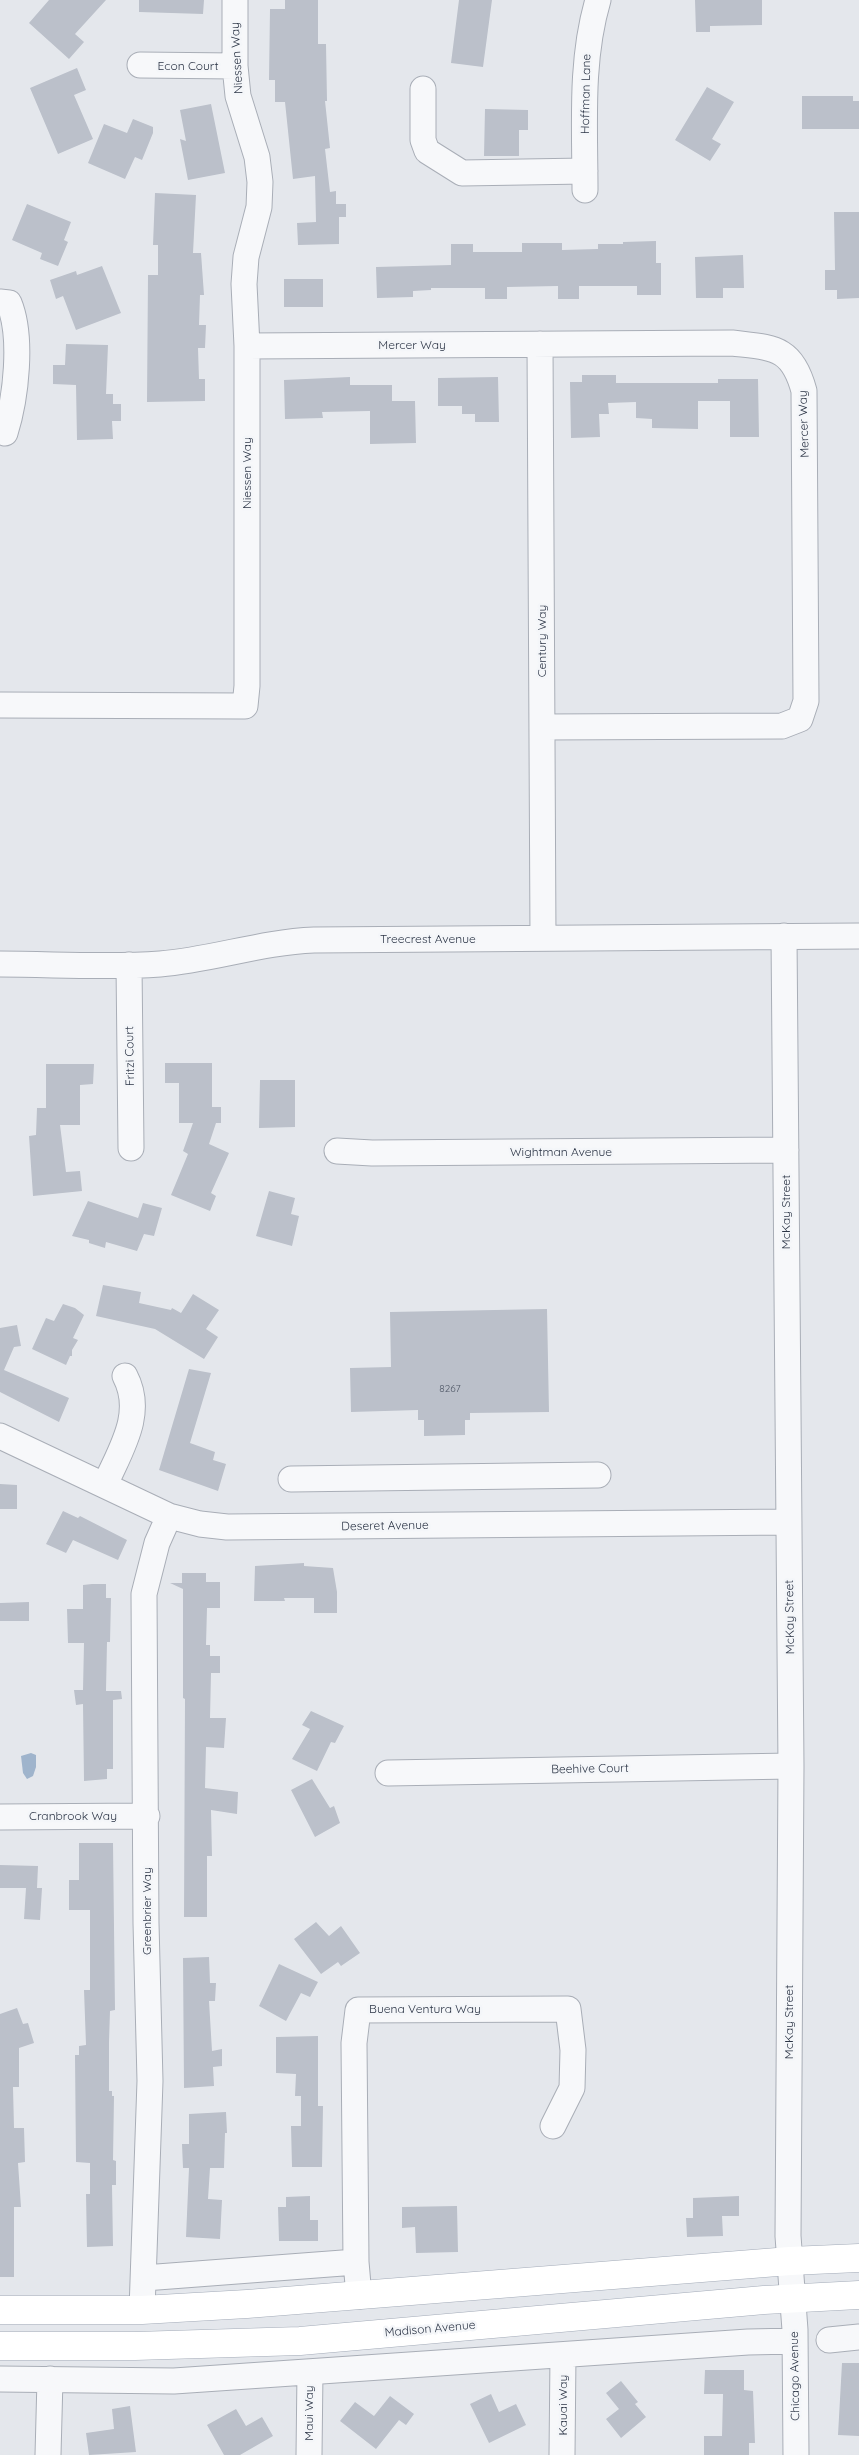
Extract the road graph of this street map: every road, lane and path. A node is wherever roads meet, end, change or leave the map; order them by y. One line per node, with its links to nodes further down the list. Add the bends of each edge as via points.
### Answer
1 (236, 0): 4 (street, Niessen Way)
2 (598, 0): 5 (street, Hoffman Lane, via 586,54 585,180 462,173 427,151)
3 (140, 65): 4 (street, Econ Court)
4 (235, 66): 8 (street, Niessen Way, via 238,96 257,157 260,182 259,207 246,257)
5 (423, 89)
6 (0, 302): 9 (street, via 9,303 15,318 16,392)
7 (540, 344): 8 (street, Mercer Way); 11 (street, Century Way); 11 (street, Mercer Way, via 732,343 770,348 788,358 799,371 804,391 806,681 806,701 800,719 782,726)
8 (246, 346): 10 (street, Niessen Way, via 245,706)
9 (5, 433)
10 (0, 705)
11 (542, 727): 14 (street, Century Way)
12 (784, 936): 13 (street, Treecrest Avenue); 14 (street, Treecrest Avenue); 18 (street, McKay Street)
13 (859, 936)
14 (543, 938): 16 (street, Treecrest Avenue, via 298,940 205,958)
15 (0, 964): 16 (street, Treecrest Avenue)
16 (129, 964): 17 (street, Fritzi Court)
17 (131, 1148)
18 (786, 1150): 19 (street, Wightman Avenue); 26 (street, McKay Street)
19 (337, 1151)
20 (126, 1376): 24 (street, via 134,1400 134,1414)
21 (0, 1436): 24 (street, Deseret Avenue)
22 (598, 1474): 23 (street)
23 (291, 1479)
24 (105, 1485): 25 (street, Deseret Avenue)
25 (169, 1516): 26 (street, Deseret Avenue, via 200,1524 236,1527); 30 (street, Greenbrier Way, via 157,1544 144,1594)
26 (789, 1522): 27 (street, McKay Street)
27 (791, 1766): 28 (street, Beehive Court); 33 (street, McKay Street)
28 (388, 1773)
29 (0, 1816): 30 (street, Cranbrook Way)
30 (146, 1816): 35 (street, Greenbrier Way, via 150,2082)
31 (553, 2126): 34 (street, Buena Ventura Way, via 572,2088 573,2050 568,2009 358,2010 354,2043)
32 (859, 2258): 33 (main road)
33 (790, 2261): 37 (main road); 38 (street, McKay Street)
34 (356, 2262): 35 (street); 37 (street, Buena Ventura Way)
35 (144, 2278): 40 (street, Greenbrier Way)
36 (859, 2295): 38 (main road, Madison Avenue)
37 (359, 2296): 40 (main road)
38 (793, 2298): 44 (street, Chicago Avenue); 45 (main road, Madison Avenue, via 300,2341)
39 (0, 2310): 40 (main road)
40 (142, 2310): 42 (main road, via 127,2326 118,2329 22,2329)
41 (859, 2337): 43 (street)
42 (0, 2339)
43 (829, 2340)
44 (795, 2341): 46 (street); 53 (street, Chicago Avenue)
45 (0, 2346)
46 (563, 2356): 47 (street); 52 (street, Kauai Way)
47 (310, 2372): 49 (street, via 174,2380); 51 (street, Maui Way)
48 (0, 2379): 49 (street)
49 (50, 2379): 50 (street)
50 (48, 2455)
51 (309, 2455)
52 (562, 2455)
53 (796, 2455)

